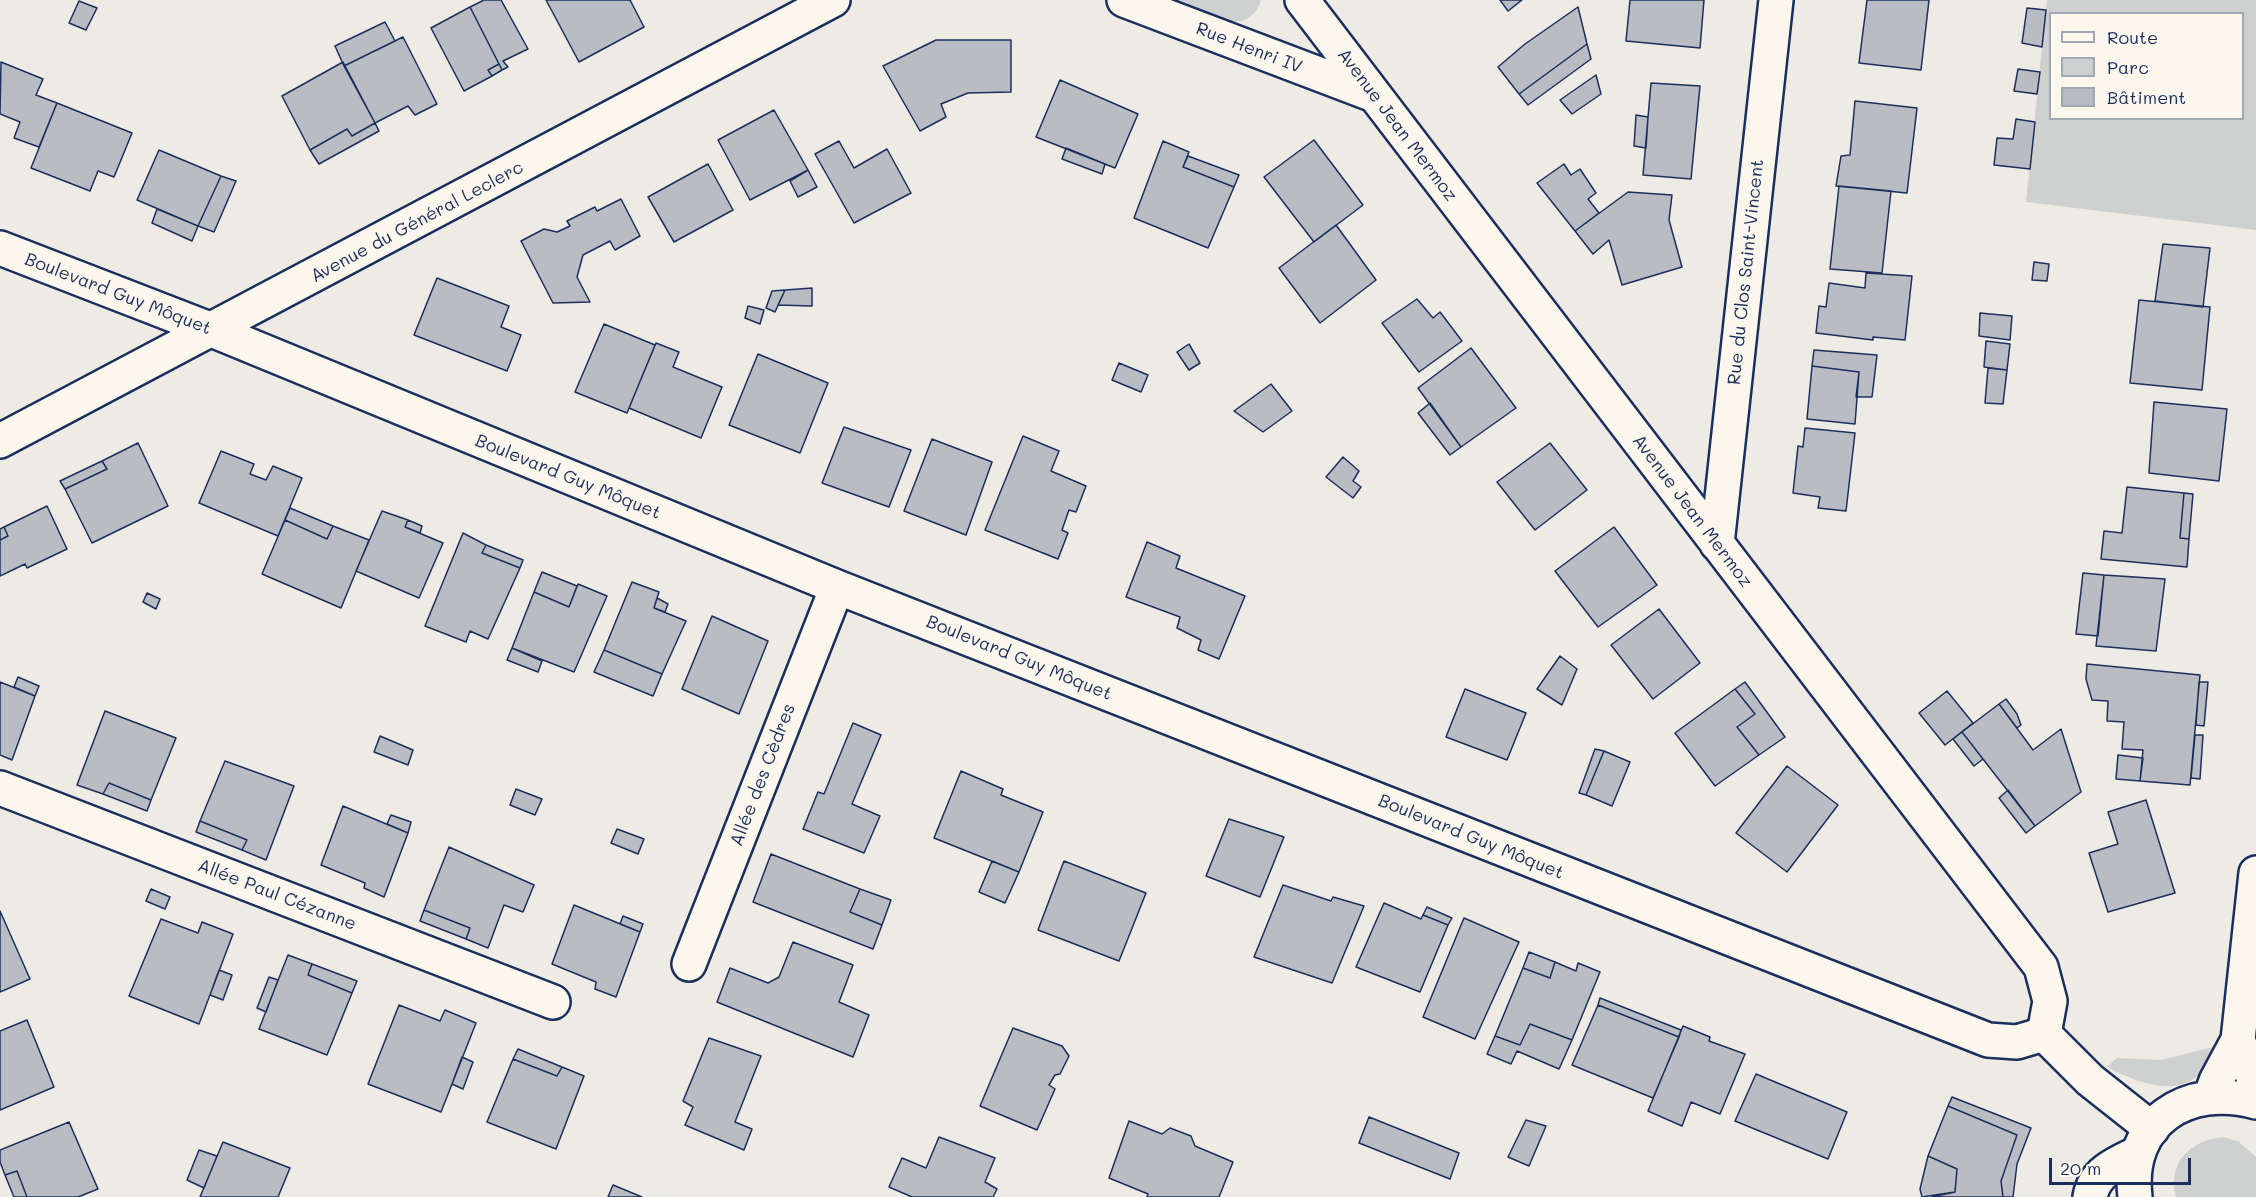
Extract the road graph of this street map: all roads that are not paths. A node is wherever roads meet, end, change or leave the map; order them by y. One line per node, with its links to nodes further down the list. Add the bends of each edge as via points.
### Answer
1 (833, 0): 7 (street, Avenue du Général Leclerc)
2 (1125, 0): 5 (street, Rue Henri IV)
3 (1302, 0): 5 (street, Avenue Jean Mermoz)
4 (1776, 0): 9 (street, Rue du Clos Saint-Vincent)
5 (1374, 95): 9 (street, Avenue Jean Mermoz)
6 (0, 248): 7 (street, Boulevard Guy Môquet)
7 (212, 330): 8 (street, Avenue du Général Leclerc); 10 (street, Boulevard Guy Môquet)
8 (0, 441)
9 (1717, 544): 15 (street, Avenue Jean Mermoz, via 2042,967 2050,1000)
10 (837, 587): 13 (street, Allée des Cèdres); 15 (street, Boulevard Guy Môquet, via 1988,1040 2017,1042)
11 (0, 788): 14 (street, Allée Paul Cézanne)
12 (2256, 873): 16 (street)
13 (689, 964)
14 (553, 1002)
15 (2044, 1034): 20 (street)
16 (2238, 1040): 17 (street); 18 (street)
17 (2256, 1084)
18 (2211, 1095): 19 (street); 20 (street, via 2188,1101 2168,1113)
19 (2256, 1102)
20 (2145, 1141): 21 (street, via 2102,1172); 22 (street, via 2133,1181)
21 (2090, 1197)
22 (2135, 1197)

